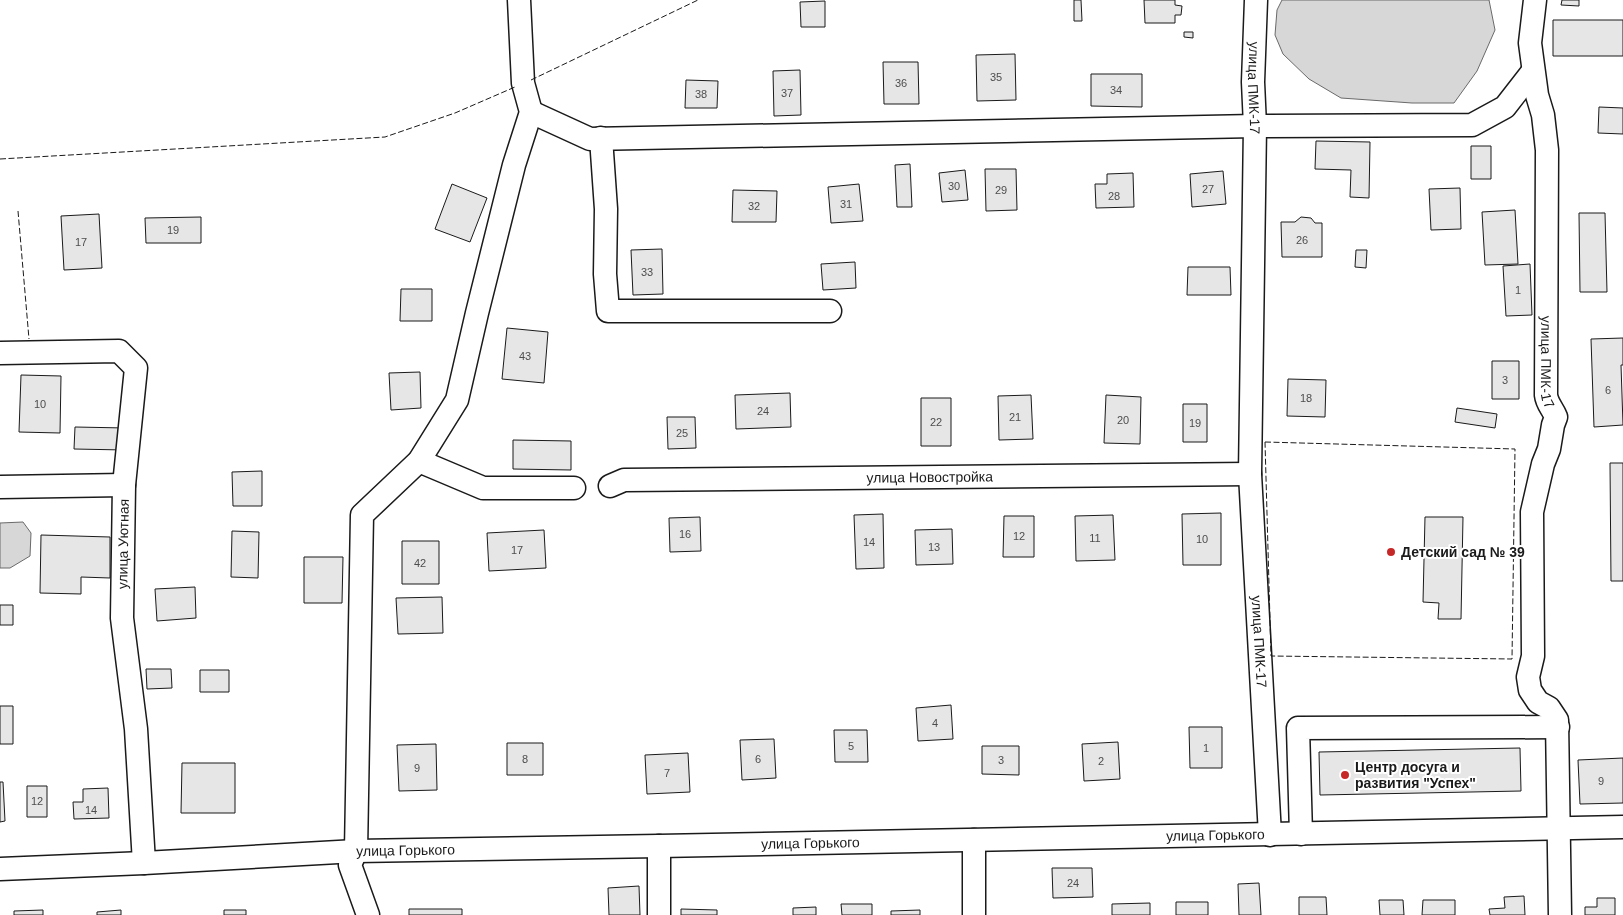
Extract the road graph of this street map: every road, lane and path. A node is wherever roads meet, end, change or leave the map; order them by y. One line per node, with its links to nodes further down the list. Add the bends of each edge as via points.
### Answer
1 (519, 0): 5 (street, via 523,83)
2 (1256, 0): 6 (street, улица ПМК-17)
3 (1535, 0): 4 (street, улица ПМК-17, via 1530,43)
4 (1533, 71): 6 (street, via 1505,107 1472,125); 16 (street, улица ПМК-17, via 1547,143 1546,395 1556,417 1532,512 1533,656 1528,677 1530,690 1538,702 1549,708)
5 (531, 112): 7 (street, via 590,138); 10 (street, via 512,174 457,400)
6 (1255, 126): 7 (street); 11 (street, улица ПМК-17)
7 (601, 138): 8 (street, via 608,311)
8 (830, 311)
9 (0, 353): 12 (street, улица Уютная, via 119,351 136,368)
10 (419, 461): 15 (street, via 483,488); 23 (street, via 362,516)
11 (1250, 474): 14 (street, улица Новостройка, via 624,480); 20 (street, улица ПМК-17)
12 (124, 485): 13 (street); 24 (street, улица Уютная, via 122,618 136,729)
13 (0, 486)
14 (610, 486)
15 (574, 488)
16 (1558, 727): 18 (street); 19 (street, via 1298,728)
17 (1623, 827): 18 (street, улица Горького)
18 (1558, 828): 19 (street, улица Горького); 29 (street)
19 (1301, 834): 20 (street, улица Горького)
20 (1270, 835): 21 (street, улица Горького)
21 (974, 840): 22 (street, улица Горького); 28 (street)
22 (659, 846): 23 (street, улица Горького); 27 (street)
23 (356, 851): 24 (street, улица Горького); 26 (street, via 350,865)
24 (144, 863): 25 (street, улица Горького)
25 (0, 869)
26 (368, 915)
27 (659, 915)
28 (974, 915)
29 (1560, 915)

